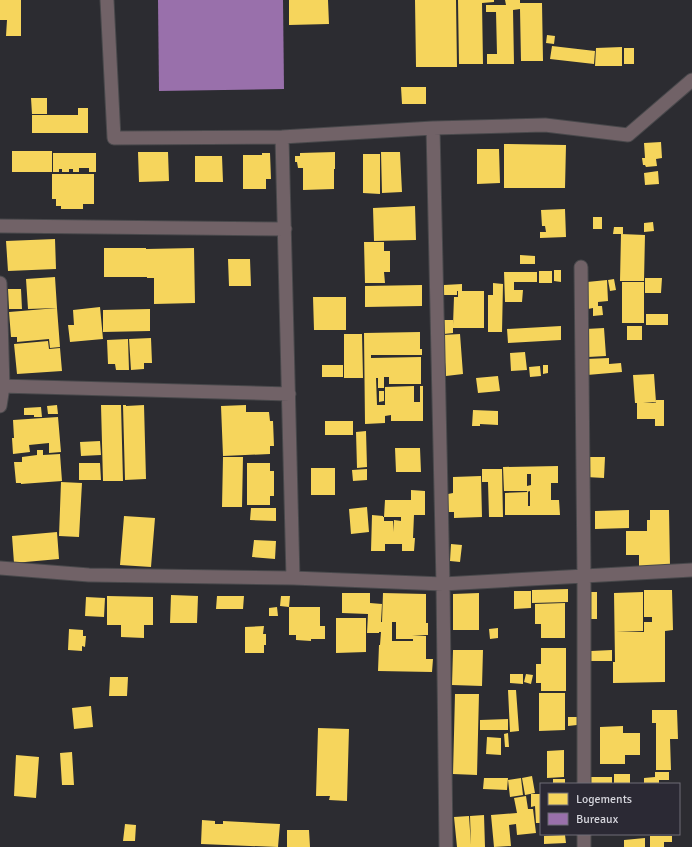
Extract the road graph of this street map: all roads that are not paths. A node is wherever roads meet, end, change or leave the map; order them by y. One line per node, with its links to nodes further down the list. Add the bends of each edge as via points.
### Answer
1 (107, 0): 4 (street, via 114,138)
2 (692, 80): 3 (street, via 628,135 545,125)
3 (433, 128): 4 (street); 16 (street)
4 (282, 137): 6 (street)
5 (0, 226): 6 (street)
6 (285, 229): 10 (street)
7 (581, 267): 14 (street)
8 (0, 283): 9 (street)
9 (2, 386): 10 (street); 11 (street)
10 (289, 394): 15 (street)
11 (0, 406)
12 (0, 568): 15 (street, via 89,575)
13 (692, 570): 14 (street)
14 (584, 576): 16 (street); 17 (street)
15 (293, 578): 16 (street)
16 (443, 584): 19 (street)
17 (584, 783)
18 (584, 835): 20 (street)
19 (446, 847)
20 (584, 847)

